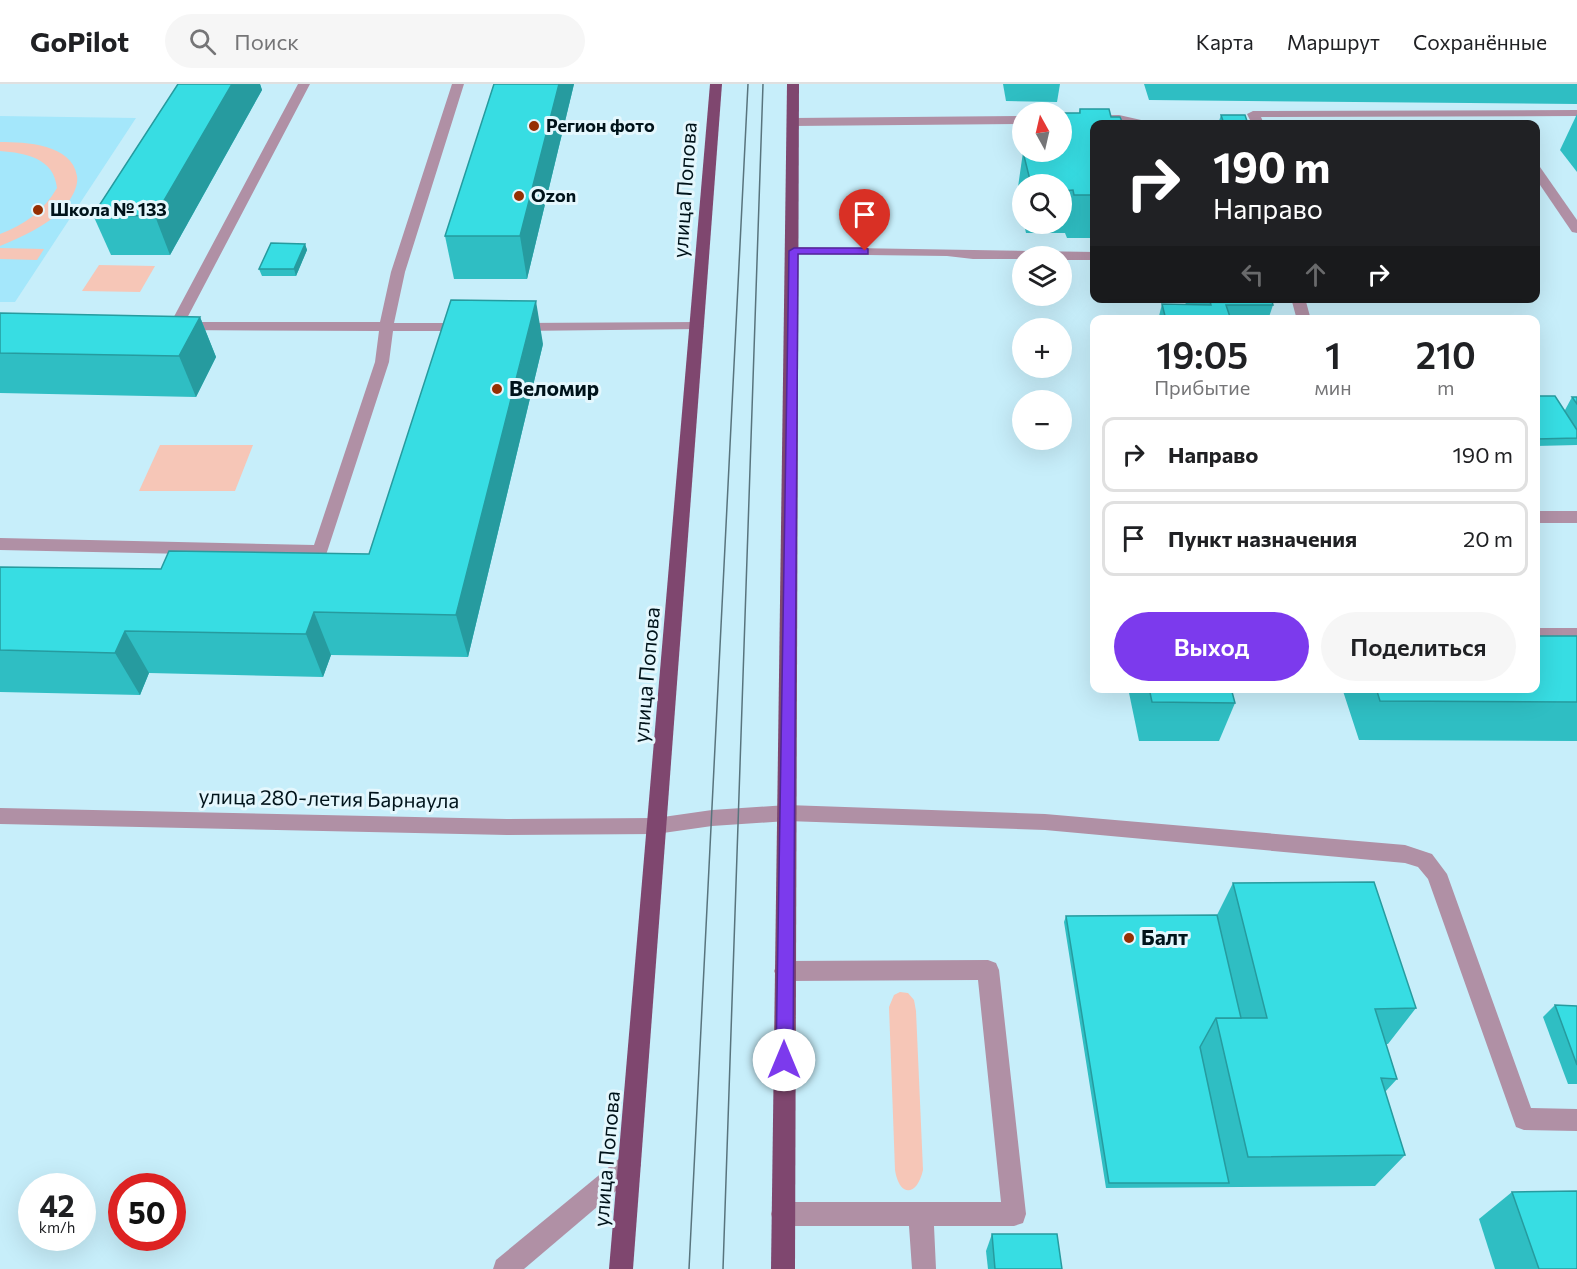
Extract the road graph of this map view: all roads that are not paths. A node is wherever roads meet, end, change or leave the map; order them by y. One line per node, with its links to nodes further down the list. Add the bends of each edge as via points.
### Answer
1 (304, 84): 18 (street, via 171,326)
2 (458, 84): 18 (street, via 398,272)
3 (716, 84): 15 (main road, улица Попова)
4 (794, 84): 10 (main road)
5 (1577, 113): 9 (street, via 1253,114)
6 (1012, 120): 10 (street)
7 (1072, 120): 8 (street)
8 (1124, 120)
9 (1256, 120)
10 (793, 122): 13 (main road)
11 (1540, 176): 12 (street)
12 (1577, 229)
13 (794, 251): 14 (street); 24 (main road)
14 (1090, 256)
15 (697, 326): 17 (street); 26 (main road, улица Попова)
16 (478, 327): 18 (street)
17 (502, 327)
18 (386, 328): 21 (street, via 382,362 320,551)
19 (1540, 517): 20 (street)
20 (1577, 517)
21 (0, 544)
22 (1540, 635): 23 (street)
23 (1577, 635)
24 (787, 813): 26 (street, улица 280-летия Барнаула); 27 (main road); 28 (street, улица 280-летия Барнаула, via 1045,822 1365,849 1425,860 1437,874 1524,1119)
25 (0, 816): 26 (street, улица 280-летия Барнаула, via 507,827)
26 (656, 826): 29 (main road, улица Попова)
27 (785, 971): 30 (main road); 31 (street, via 988,970 1014,1214)
28 (1577, 1120)
29 (629, 1165): 32 (street); 33 (main road, улица Попова)
30 (783, 1214): 31 (street); 34 (main road)
31 (921, 1215): 35 (street)
32 (505, 1269)
33 (621, 1269)
34 (783, 1269)
35 (924, 1269)

